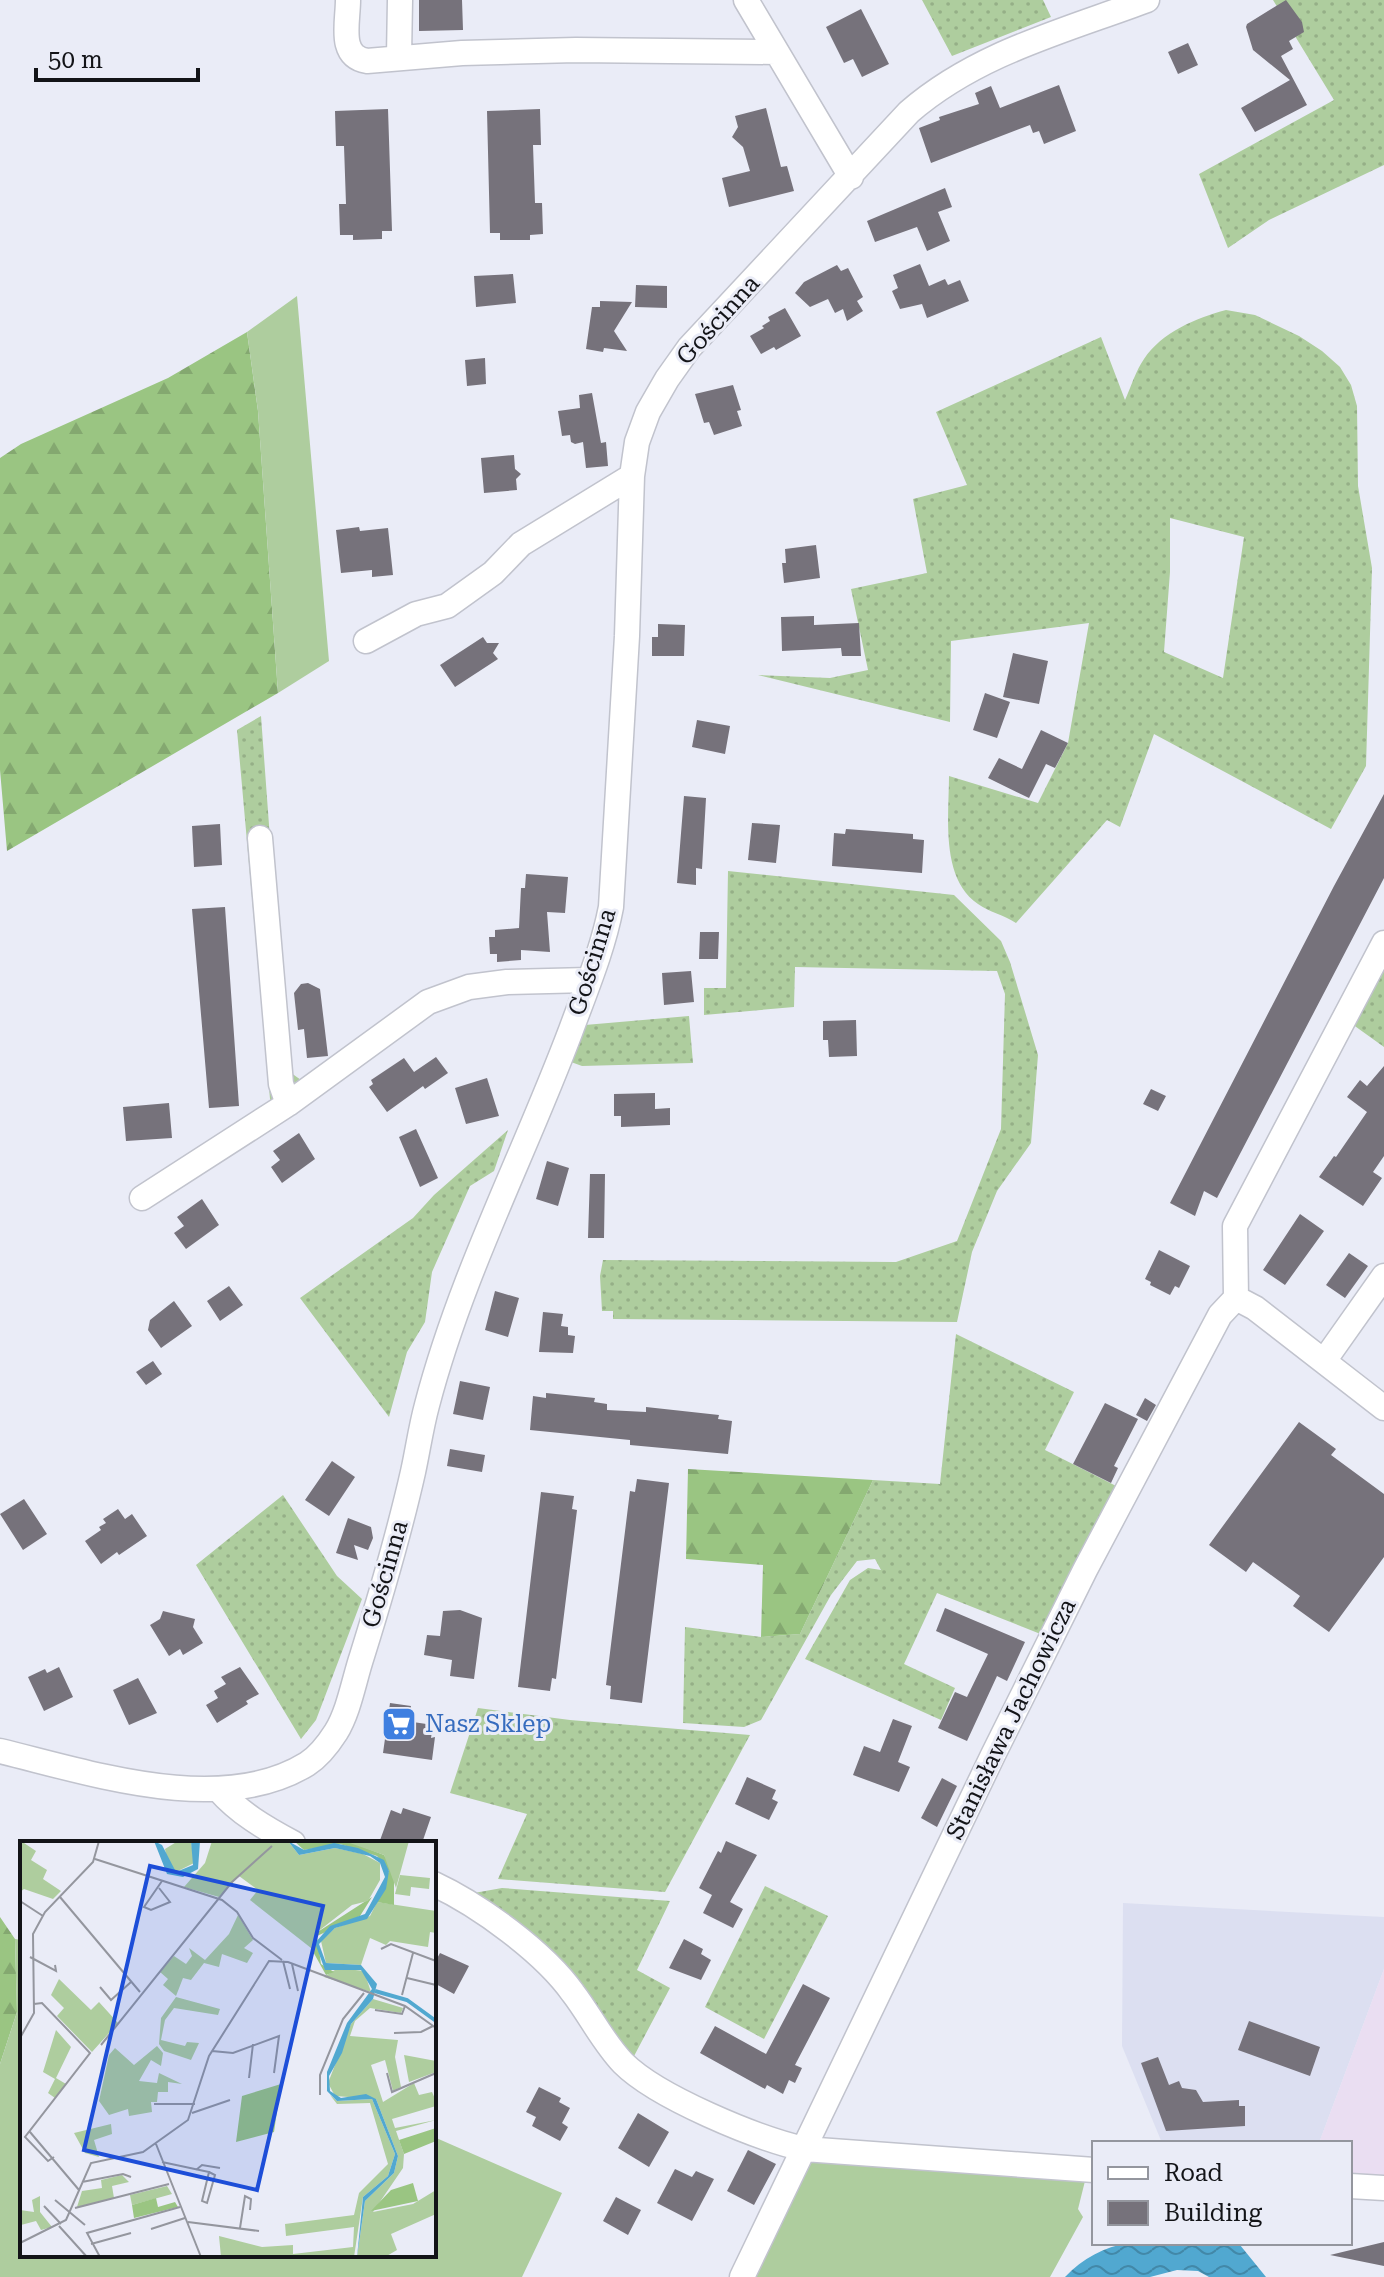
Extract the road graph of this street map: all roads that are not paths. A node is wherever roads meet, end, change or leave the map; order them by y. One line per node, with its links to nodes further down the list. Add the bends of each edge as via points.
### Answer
1 (348, 0): 6 (street, via 351,55 367,61)
2 (400, 0): 6 (street)
3 (746, 0): 5 (street)
4 (1147, 0): 7 (street, Gościnna, via 989,58 957,75 909,112)
5 (776, 52): 6 (street, via 576,50); 7 (street)
6 (399, 56)
7 (851, 177): 8 (street, Gościnna, via 689,348 648,412)
8 (632, 476): 9 (street, via 521,544 493,573 447,606 416,614); 12 (street, Gościnna, via 611,907)
9 (366, 641)
10 (260, 838): 13 (street, via 281,1084)
11 (1384, 943): 16 (street, via 1235,1226)
12 (589, 980): 13 (street, via 469,987 428,1002); 20 (street, Gościnna, via 445,1344 378,1604 337,1730 310,1763 279,1778)
13 (288, 1104): 14 (street)
14 (142, 1198)
15 (1384, 1276): 17 (street)
16 (1236, 1298): 17 (street); 23 (street, Stanisława Jachowicza, via 1220,1315 1079,1581)
17 (1324, 1361): 18 (street)
18 (1384, 1408)
19 (0, 1751): 20 (street, Gościnna, via 163,1786)
20 (218, 1789): 21 (street, via 230,1803)
21 (290, 1841)
22 (436, 1885): 23 (street, via 475,1906 551,1967 638,2076 698,2109)
23 (804, 2149): 24 (street); 27 (street, Stanisława Jachowicza)
24 (1092, 2170)
25 (1352, 2186): 26 (street)
26 (1384, 2188)
27 (742, 2277)

